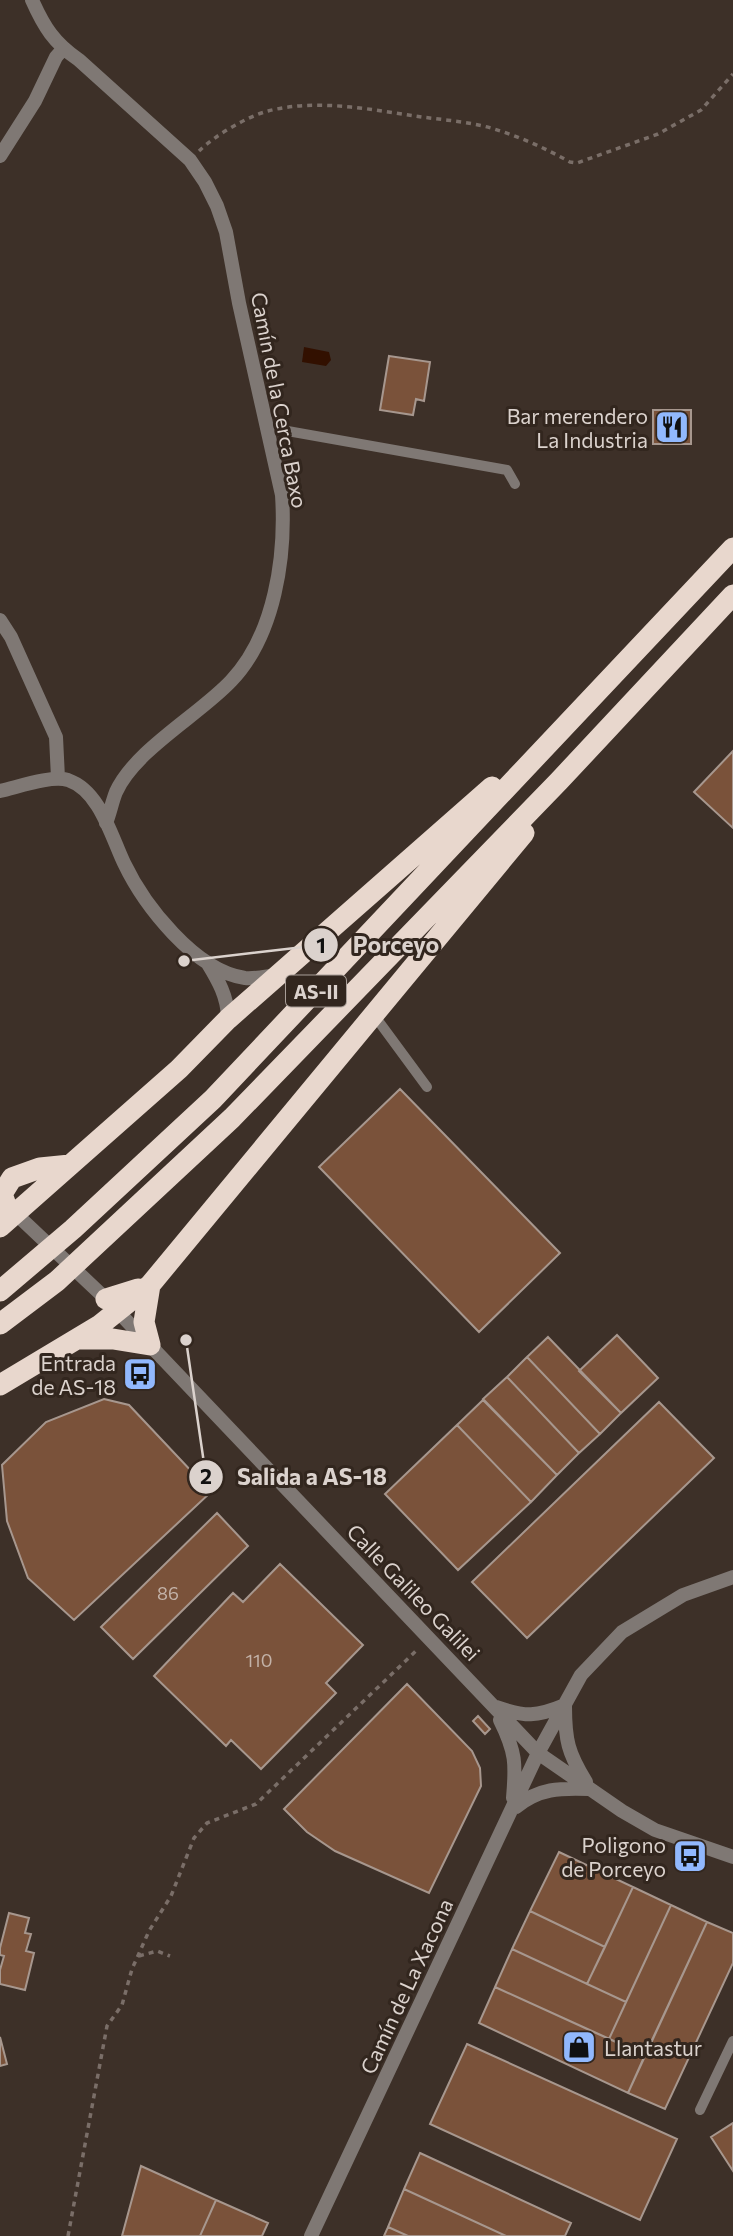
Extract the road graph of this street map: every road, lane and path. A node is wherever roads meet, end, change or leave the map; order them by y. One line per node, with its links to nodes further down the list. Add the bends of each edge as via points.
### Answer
1 (32, 0): 2 (street, Camín de la Cerca Baxo, via 44,27)
2 (63, 49): 4 (street); 5 (street, Camín de la Cerca Baxo)
3 (733, 74): 5 (path, via 701,110 658,134 577,163 482,126 303,105 248,118)
4 (0, 156)
5 (190, 160): 6 (street, Camín de la Cerca Baxo, via 205,182 226,232)
6 (265, 426): 7 (lane, via 507,470); 15 (street, Camín de la Cerca Baxo, via 282,495 283,522 281,567 268,615 246,663 140,760 117,790)
7 (515, 484)
8 (733, 548): 11 (highway, AS-II)
9 (733, 594): 13 (highway, AS-II)
10 (0, 620): 12 (street, via 56,737)
11 (548, 742): 17 (highway); 25 (highway, AS-II, via 213,1099)
12 (58, 778): 14 (street); 15 (street, via 86,793)
13 (559, 780): 20 (highway, via 520,838); 27 (highway, AS-II, via 232,1118 57,1280)
14 (0, 791)
15 (106, 823): 16 (street, via 137,888 161,920)
16 (206, 961): 18 (street); 21 (street, via 228,1003)
17 (277, 975): 18 (street); 19 (highway)
18 (246, 978): 19 (street)
19 (248, 1001): 21 (highway)
20 (374, 1015): 22 (lane); 24 (highway)
21 (229, 1025): 23 (highway, via 213,1048 179,1069 70,1165 40,1168 12,1178 2,1194)
22 (427, 1087)
23 (8, 1220): 26 (street, Calle Galileo Galilei)
24 (150, 1284): 26 (highway); 29 (highway, via 144,1322)
25 (0, 1291)
26 (112, 1305): 28 (highway); 29 (street, Calle Galileo Galilei)
27 (0, 1324)
28 (79, 1339): 29 (highway); 30 (highway)
29 (150, 1345): 34 (street, Calle Galileo Galilei)
30 (0, 1385)
31 (733, 1577): 33 (street, Camín de La Xacona, via 683,1595 622,1632 581,1675)
32 (418, 1649): 40 (path, via 256,1804 207,1823 194,1838 171,1896)
33 (565, 1704): 34 (street, via 543,1714 522,1716); 35 (street, Camín de La Xacona); 36 (street, via 565,1736)
34 (493, 1706): 35 (street, Calle Galileo Galilei); 37 (street, via 512,1742 516,1765)
35 (537, 1753): 36 (street, Calle Galileo Galilei); 37 (street, Camín de La Xacona)
36 (590, 1789): 37 (street, via 560,1788 529,1796); 38 (street, Calle Galileo Galilei, via 655,1830)
37 (512, 1810): 44 (street, Camín de La Xacona)
38 (733, 1857)
39 (170, 1956): 40 (path, via 157,1951)
40 (137, 1957): 43 (path, via 122,2005 107,2026)
41 (733, 2041): 42 (lane)
42 (701, 2110)
43 (68, 2236)
44 (311, 2236)

